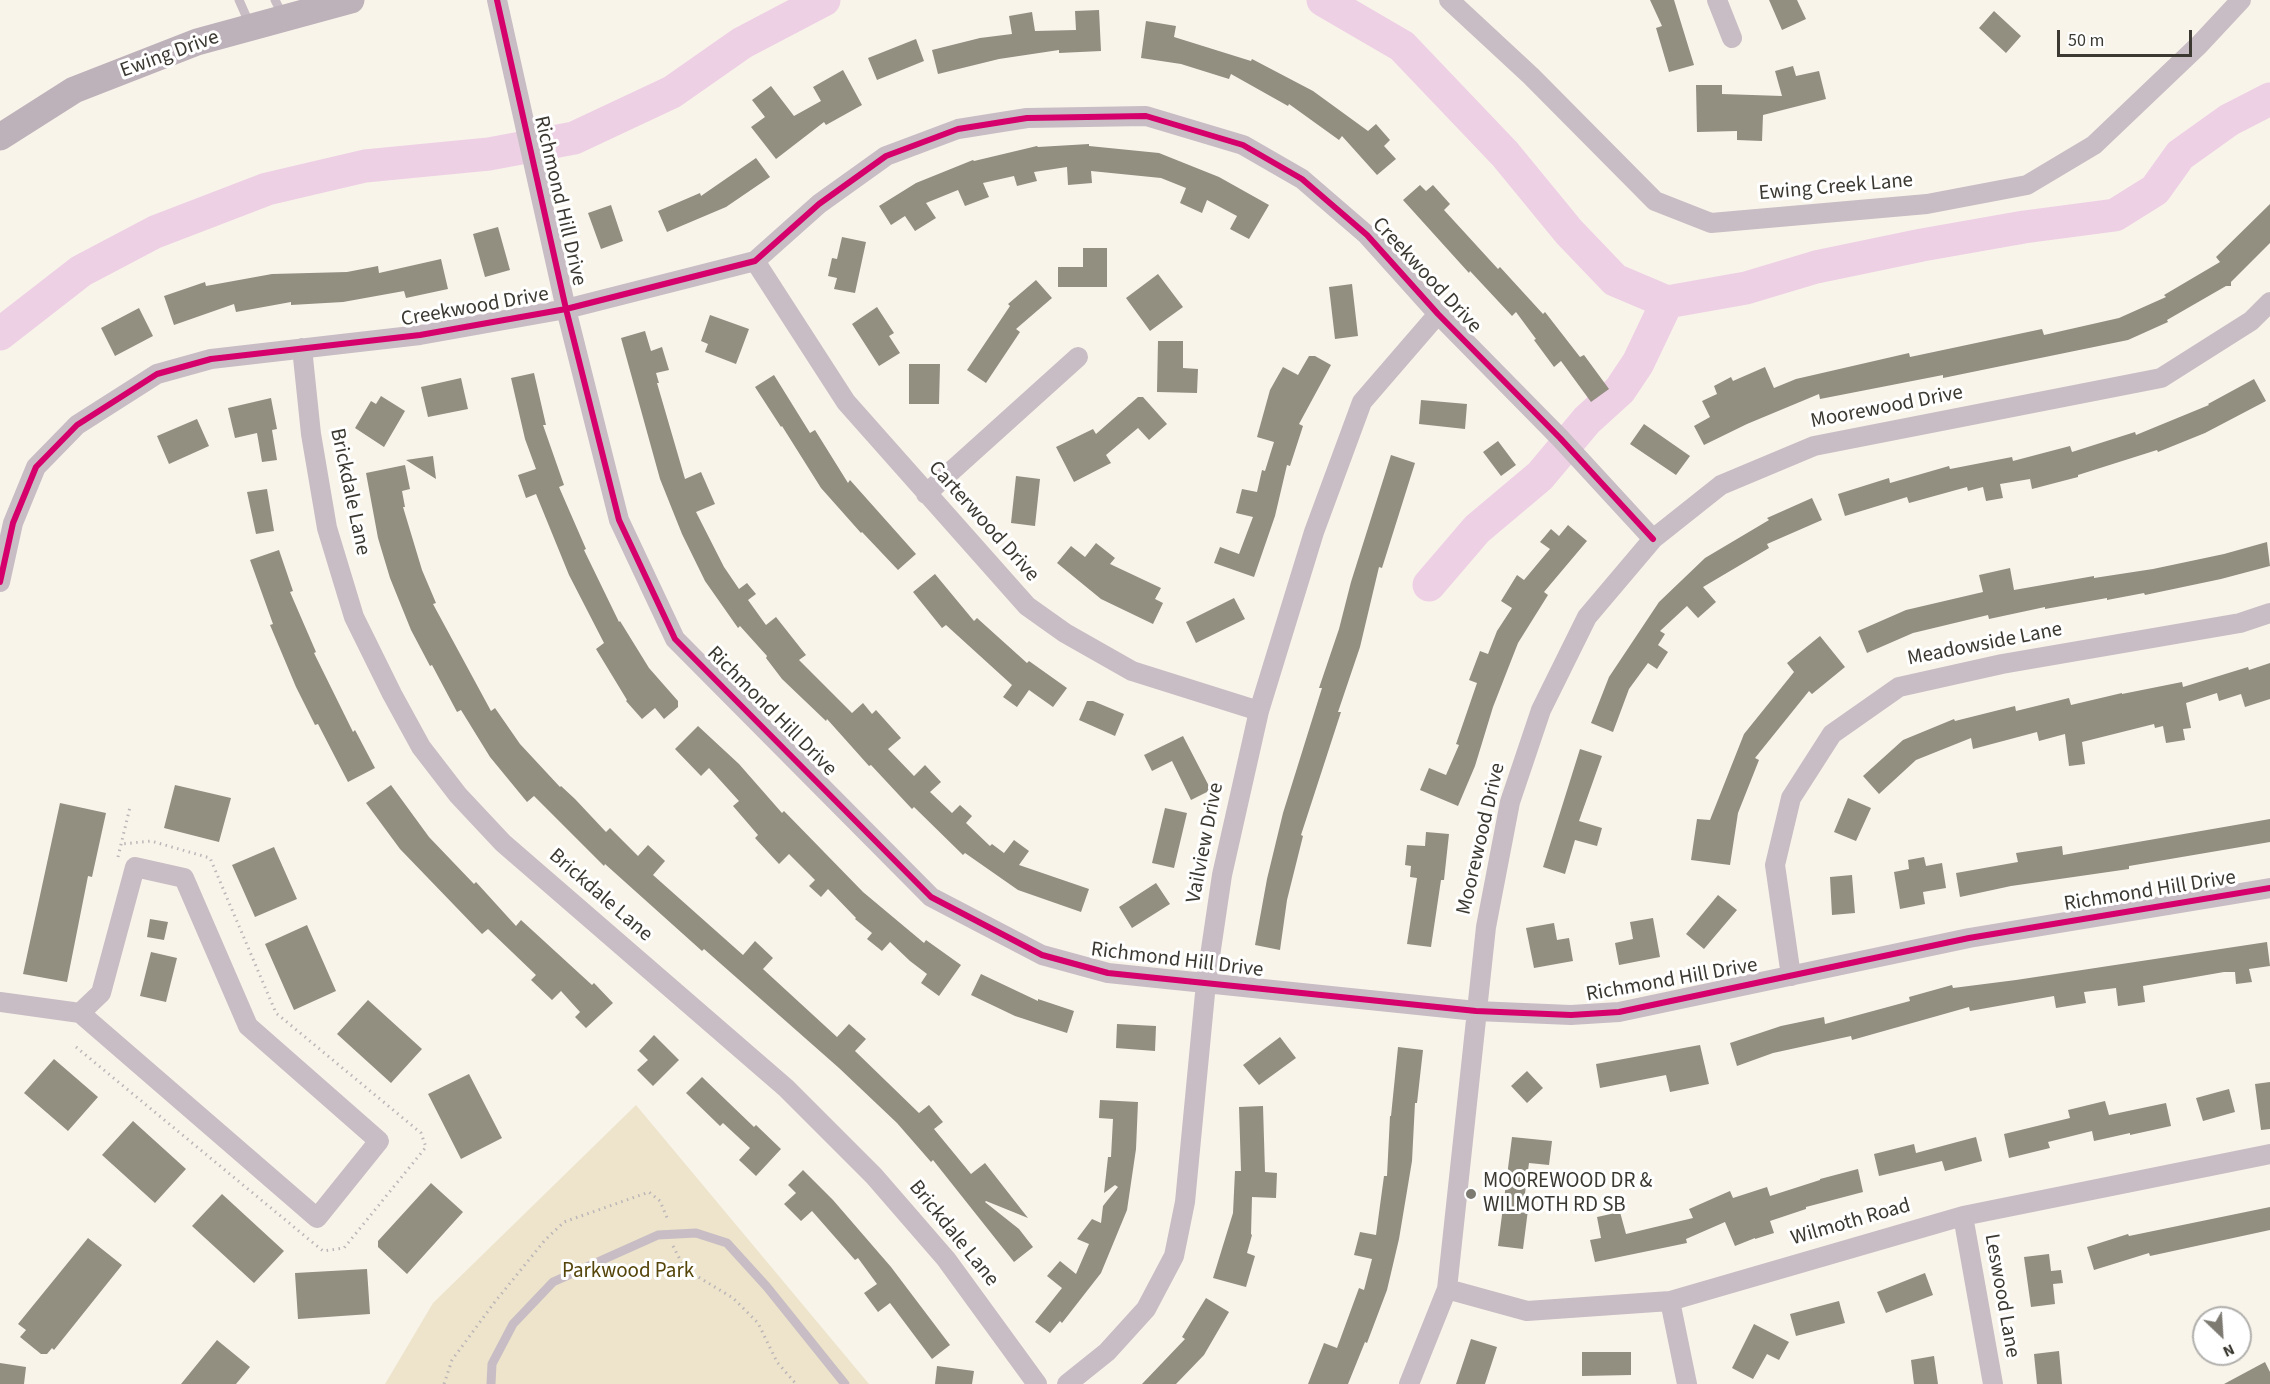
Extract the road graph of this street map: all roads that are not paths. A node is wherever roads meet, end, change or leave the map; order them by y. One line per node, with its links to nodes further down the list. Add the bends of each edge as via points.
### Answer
1 (239, 0): 8 (lane)
2 (351, 0): 7 (main road, Ewing Drive)
3 (497, 0): 13 (street, Richmond Hill Drive)
4 (1449, 0): 6 (street, Ewing Creek Lane, via 1655,201 1711,223 1927,204 2027,185 2094,145)
5 (1717, 0): 9 (street)
6 (2241, 0)
7 (279, 9): 8 (main road, Ewing Drive)
8 (251, 27): 10 (main road, Ewing Drive, via 197,42 74,90)
9 (1732, 38)
10 (0, 136)
11 (755, 261): 13 (street, Creekwood Drive); 14 (street, Creekwood Drive, via 819,204 886,156 958,129 1027,118 1146,116 1244,145 1302,179 1367,235); 17 (street, Carterwood Drive, via 846,402)
12 (2270, 302): 18 (street, Moorewood Drive, via 2251,321 2161,378 1814,446 1721,485)
13 (567, 309): 15 (street, Creekwood Drive, via 420,335); 24 (street, Richmond Hill Drive, via 619,520 675,639 931,897 1042,955 1108,973)
14 (1438, 314): 18 (street, Creekwood Drive); 21 (street, Vailview Drive, via 1362,402 1314,532)
15 (302, 348): 19 (street, Creekwood Drive, via 212,359 157,374 77,425 36,467 13,523); 34 (street, Brickdale Lane, via 327,528 354,616 421,747 458,795 503,843 786,1088 874,1176 946,1259)
16 (1078, 357): 17 (street)
17 (926, 494): 21 (street, Carterwood Drive, via 1027,606 1065,633 1132,670)
18 (1653, 539): 26 (street, Moorewood Drive, via 1587,617 1541,710 1510,802 1486,927)
19 (0, 582)
20 (2270, 613): 23 (street, Meadowside Lane, via 2240,623 2002,664 1899,687 1833,734 1791,798 1775,865)
21 (1258, 711): 24 (street, Vailview Drive, via 1222,875)
22 (2270, 888): 23 (street, Richmond Hill Drive, via 1969,939)
23 (1791, 976): 26 (street, Richmond Hill Drive, via 1619,1012 1571,1015)
24 (1206, 983): 26 (street, Richmond Hill Drive); 35 (street, Vailview Drive, via 1185,1202 1174,1256 1146,1309 1107,1352)
25 (0, 1002): 27 (street)
26 (1476, 1011): 30 (street, Moorewood Drive)
27 (80, 1013): 27 (street, via 101,993 135,867 184,878 248,1026 379,1141 317,1218)
28 (2270, 1154): 29 (street, Wilmoth Road)
29 (1963, 1216): 31 (street, Wilmoth Road); 38 (street, Leswood Lane)
30 (1446, 1289): 31 (street, Wilmoth Road, via 1527,1311); 36 (street, Moorewood Drive)
31 (1670, 1301): 37 (street)
32 (491, 1384): 33 (lane, via 492,1364 513,1324 553,1282 658,1235 696,1233 727,1243)
33 (846, 1384)
34 (1037, 1384)
35 (1067, 1384)
36 (1409, 1384)
37 (1688, 1384)
38 (1993, 1384)

